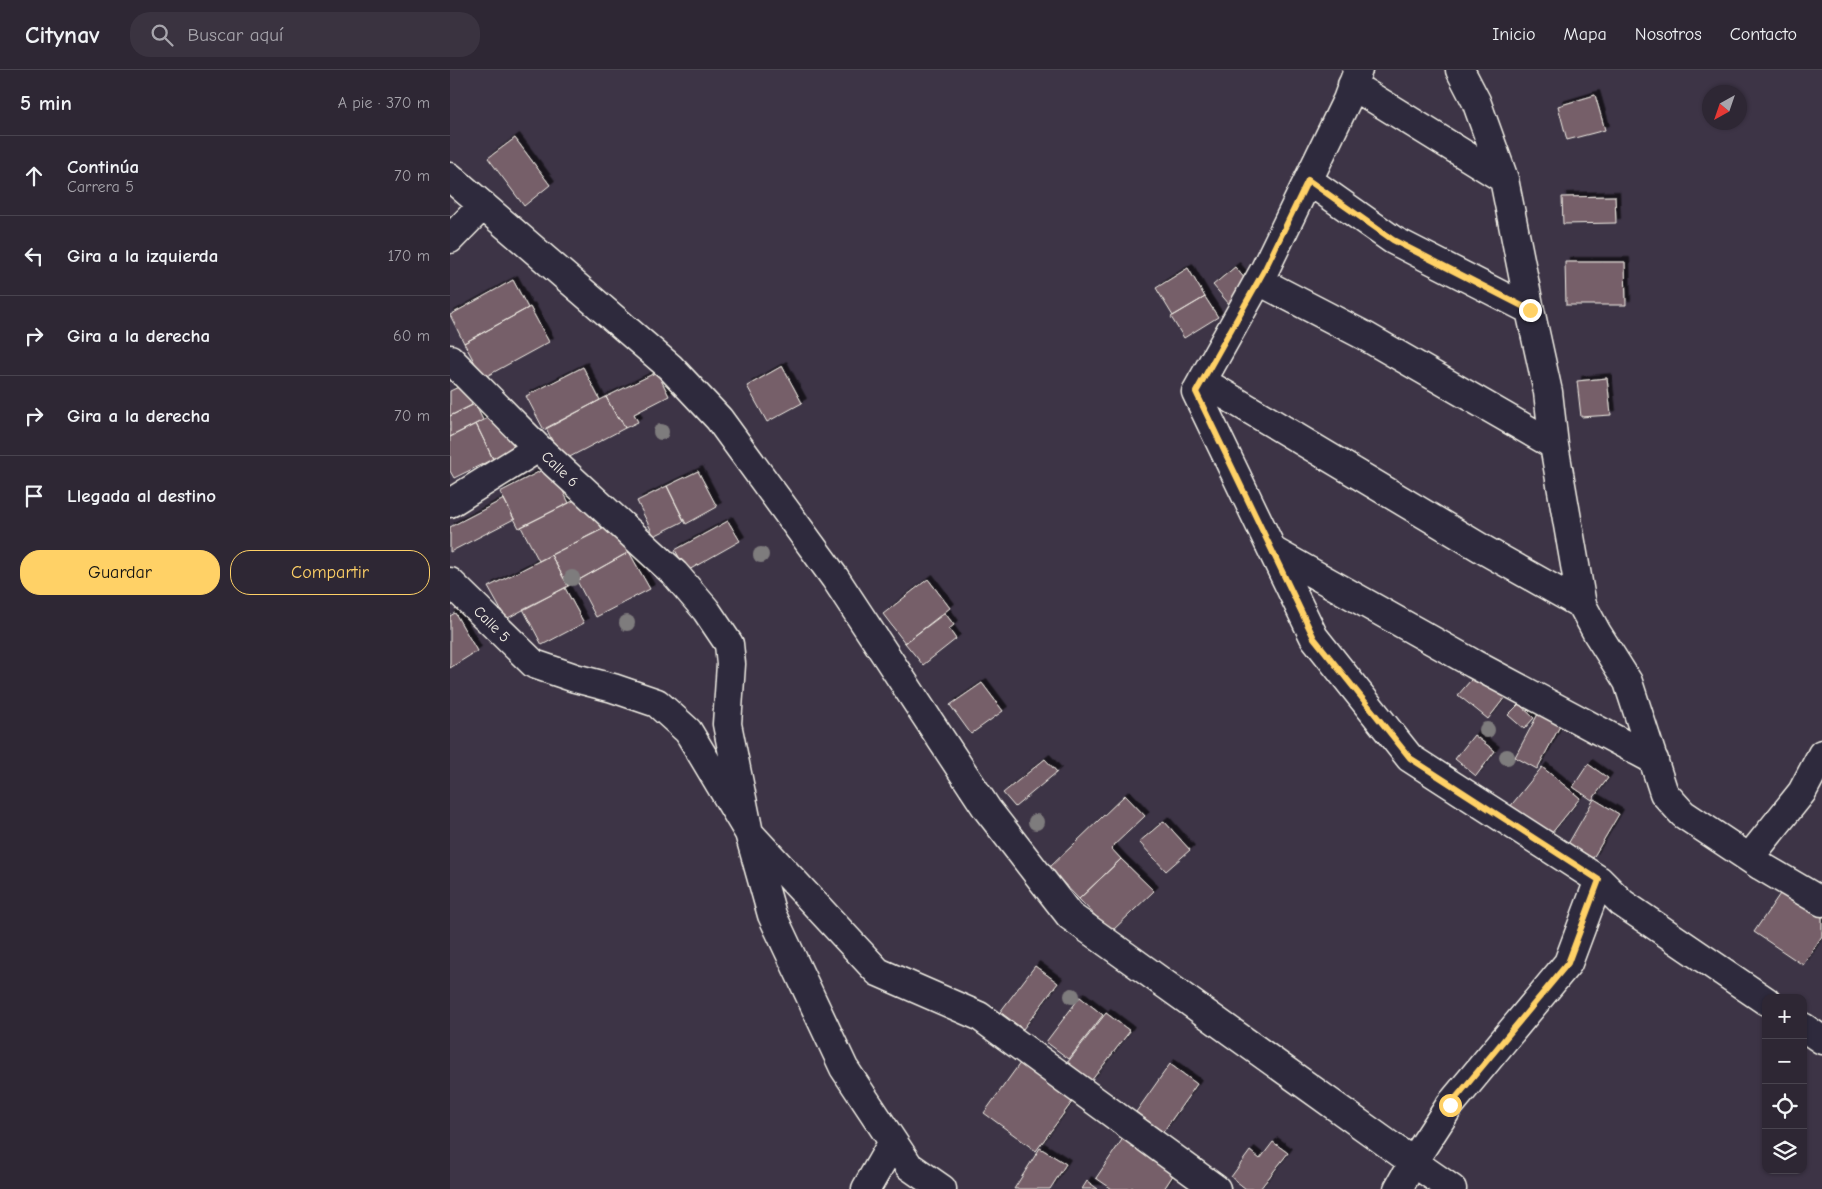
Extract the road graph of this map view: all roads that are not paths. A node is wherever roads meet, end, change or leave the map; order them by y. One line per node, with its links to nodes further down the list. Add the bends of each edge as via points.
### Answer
1 (1460, 70): 4 (street, via 1476,101)
2 (1355, 78): 4 (street); 5 (street)
3 (450, 177): 6 (street)
4 (1504, 179): 9 (street)
5 (1308, 180): 8 (street); 9 (street, via 1393,240)
6 (483, 205): 7 (street); 28 (street, via 670,367 719,419 835,578 987,809 1070,916)
7 (450, 239)
8 (1258, 281): 11 (street); 12 (street, via 1365,336)
9 (1530, 310): 12 (street, via 1548,392)
10 (450, 359): 13 (street, Calle 6)
11 (1202, 381): 15 (street, via 1196,392); 17 (street)
12 (1554, 445): 17 (street)
13 (538, 448): 14 (street); 20 (street, Calle 6, via 675,574 706,610 728,644 731,664 727,724)
14 (450, 502)
15 (1273, 551): 19 (street); 22 (street, via 1314,638 1410,758)
16 (450, 582): 20 (street, Calle 5, via 534,664 657,703 688,731)
17 (1582, 605): 19 (street, via 1628,682)
18 (1821, 759): 21 (street, via 1802,792)
19 (1654, 760): 21 (street, via 1664,792 1683,814)
20 (749, 833): 27 (street, via 772,915 844,1068); 31 (street, via 878,972 979,1016)
21 (1749, 858): 23 (street)
22 (1599, 880): 24 (street, via 1622,903); 28 (street, via 1568,963 1450,1105)
23 (1822, 902)
24 (1762, 998)
25 (1807, 1030): 26 (street)
26 (1822, 1040)
27 (893, 1142): 29 (street); 30 (street, via 909,1166)
28 (1413, 1162): 32 (street); 33 (street)
29 (866, 1189)
30 (942, 1189)
31 (1216, 1189)
32 (1398, 1189)
33 (1452, 1189)

